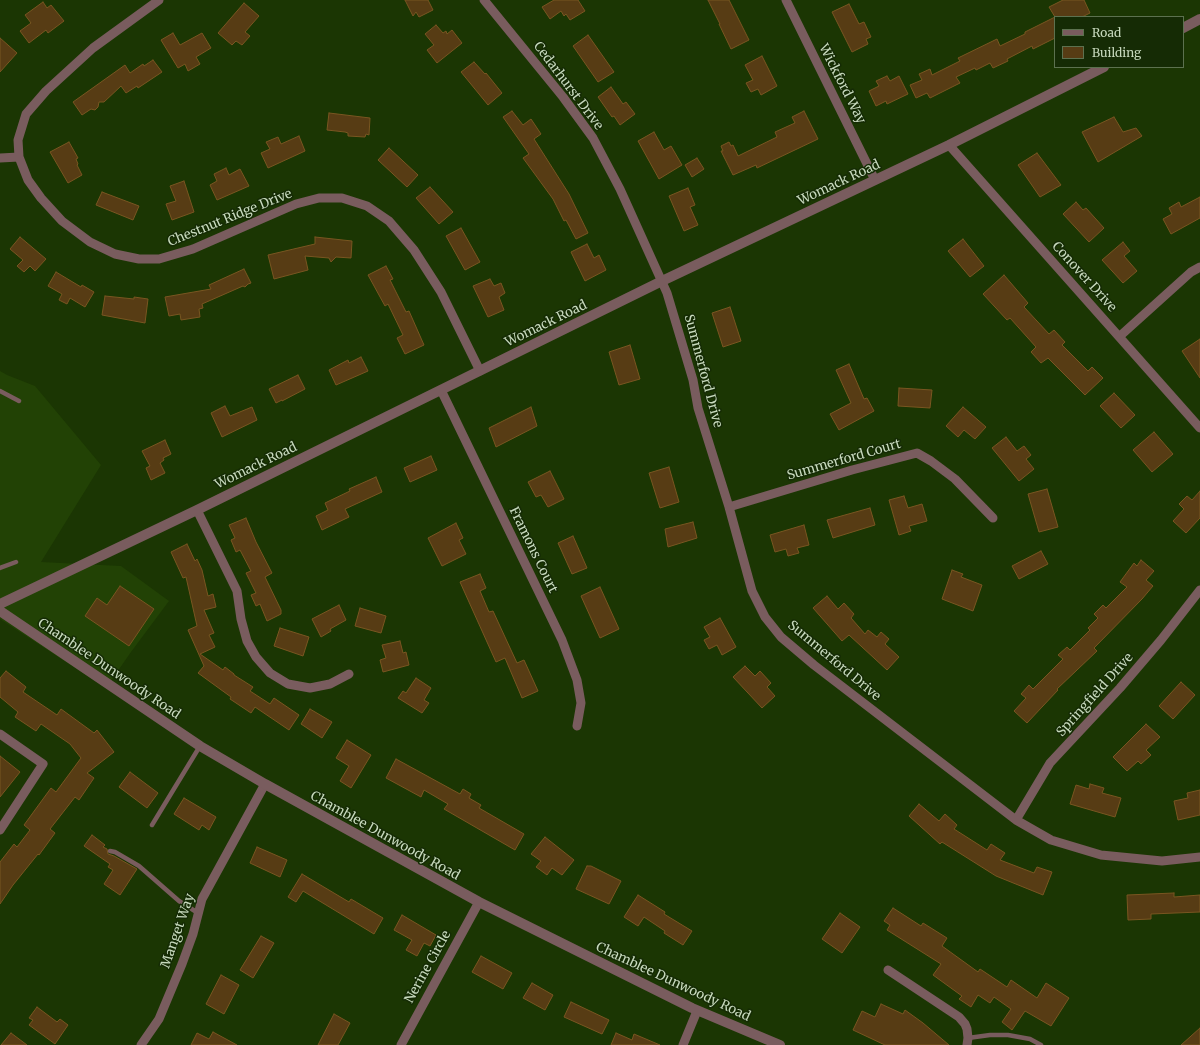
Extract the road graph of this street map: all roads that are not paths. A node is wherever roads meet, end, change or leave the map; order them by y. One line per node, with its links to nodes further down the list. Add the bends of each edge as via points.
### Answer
1 (159, 0): 8 (street, Chestnut Ridge Drive, via 93,48 46,91 26,114 18,140)
2 (484, 0): 12 (street, Cedarhurst Drive, via 564,97 593,138 620,189)
3 (786, 0): 10 (street, Wickford Way)
4 (1200, 19): 5 (street)
5 (1184, 27)
6 (1102, 68): 7 (street, Womack Road)
7 (949, 144): 10 (street, Womack Road); 13 (street, Conover Drive)
8 (19, 157): 9 (street); 14 (street, Chestnut Ridge Drive, via 28,180 62,221 90,242 115,254 139,259 159,260 192,250 296,204 318,198 342,198 367,206 389,221 414,250 441,292)
9 (0, 158)
10 (875, 180): 12 (street, Womack Road)
11 (1200, 267): 13 (street, via 1191,272)
12 (662, 281): 14 (street, Womack Road); 19 (street, Summerford Drive, via 684,348 698,408)
13 (1120, 336): 18 (street, Conover Drive)
14 (480, 371): 15 (street, Womack Road)
15 (441, 390): 20 (street, Womack Road); 28 (street, Framons Court, via 562,640 577,680 582,703)
16 (0, 391): 17 (lane)
17 (19, 402)
18 (1200, 428)
19 (729, 507): 21 (street, Summerford Court, via 917,453 956,479); 32 (street, Summerford Drive, via 752,591 765,617 781,637)
20 (197, 510): 25 (street, Womack Road); 27 (street, via 237,591 247,641 265,668 288,684 310,688 330,684)
21 (993, 518)
22 (16, 562): 23 (lane)
23 (0, 568)
24 (1200, 590): 32 (street, Springfield Drive, via 1120,688 1050,763)
25 (0, 604)
26 (0, 611): 30 (street, Chamblee Dunwoody Road)
27 (349, 674)
28 (577, 726)
29 (0, 734): 34 (street, via 43,764)
30 (200, 746): 31 (street, Chamblee Dunwoody Road); 33 (lane)
31 (265, 784): 37 (street, Chamblee Dunwoody Road); 38 (street, Manget Way, via 202,899)
32 (1016, 820): 36 (street, Summerford Drive, via 1051,840 1101,855 1162,861)
33 (152, 825)
34 (0, 830)
35 (110, 851): 38 (lane, via 139,866)
36 (1200, 857)
37 (479, 902): 40 (street, Chamblee Dunwoody Road); 43 (street, Nerine Circle)
38 (198, 914): 42 (street, Manget Way, via 182,964 159,1019)
39 (888, 970): 41 (street, via 959,1017 965,1024)
40 (697, 1010): 44 (street); 45 (street, Chamblee Dunwoody Road)
41 (968, 1042): 46 (lane, via 990,1035 1008,1035 1030,1039)
42 (141, 1045)
43 (401, 1045)
44 (683, 1045)
45 (780, 1045)
46 (1041, 1045)

